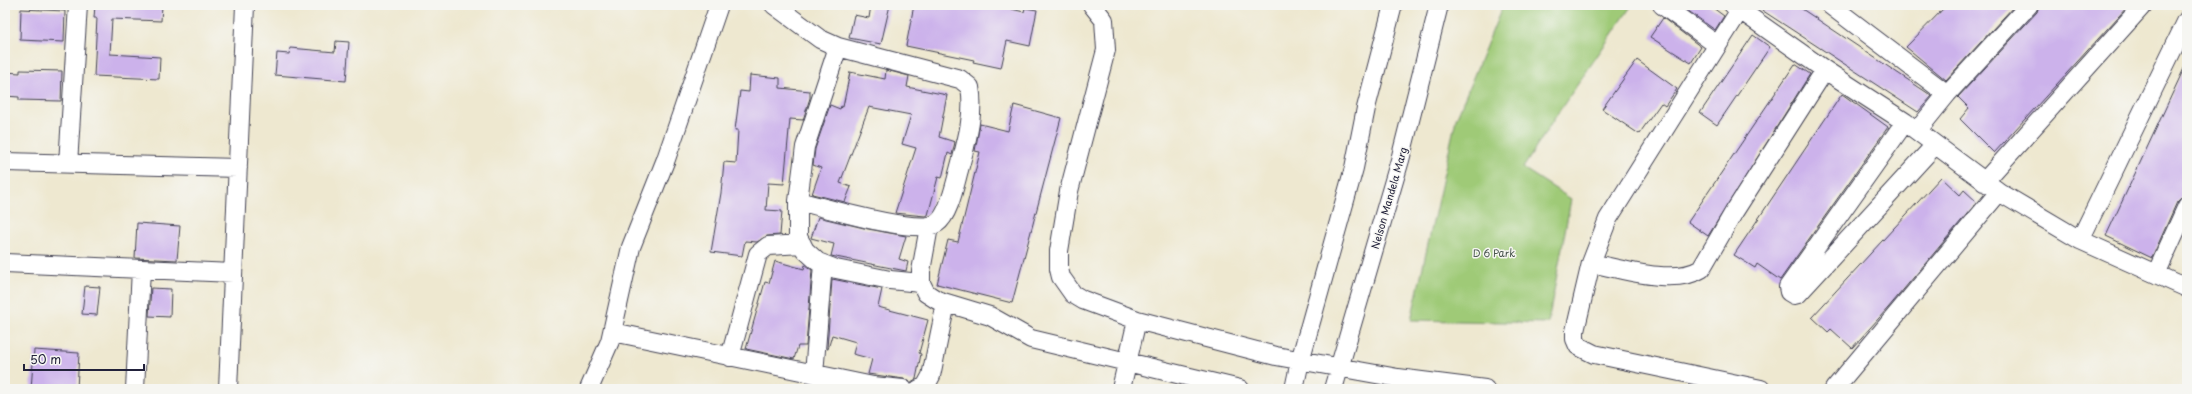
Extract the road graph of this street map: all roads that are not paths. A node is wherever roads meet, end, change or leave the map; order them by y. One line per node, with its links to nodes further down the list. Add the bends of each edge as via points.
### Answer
1 (78, 5): 21 (street)
2 (245, 5): 22 (street)
3 (719, 5): 40 (street, via 666,159 631,247)
4 (774, 5): 15 (street, via 820,39)
5 (1092, 5): 39 (street, via 1104,20 1106,50 1069,191 1059,251 1059,269 1066,286 1083,300)
6 (1393, 5): 42 (street, via 1366,108 1354,168)
7 (1439, 5): 44 (street, Nelson Mandela Marg, via 1400,160)
8 (1662, 5): 14 (street)
9 (1830, 5): 17 (street)
10 (2030, 5): 17 (street)
11 (2143, 5): 23 (street)
12 (1739, 7): 14 (street); 16 (street)
13 (2187, 20): 28 (street)
14 (1718, 45): 31 (street, via 1608,219)
15 (838, 47): 25 (street, via 805,147); 27 (street, via 960,79 970,87 972,113 957,176 945,213 939,222)
16 (1825, 70): 18 (street); 31 (street, via 1734,212 1701,269 1681,276 1663,276)
17 (1947, 94): 18 (street)
18 (1911, 127): 19 (street); 19 (street, via 1788,287 1789,292 1798,294)
19 (1935, 145): 23 (street)
20 (5, 162): 21 (street)
21 (68, 164): 22 (street)
22 (238, 168): 34 (street)
23 (1984, 182): 24 (street)
24 (1999, 192): 28 (street); 57 (street)
25 (798, 200): 27 (street, via 871,219); 29 (street, via 798,237)
26 (2187, 206): 35 (street)
27 (929, 227): 36 (street)
28 (2080, 240): 35 (street)
29 (802, 244): 32 (street, via 805,250); 41 (street, via 768,246 758,254)
30 (5, 263): 33 (street)
31 (1590, 263): 56 (street, via 1575,331 1578,346 1594,354)
32 (823, 264): 36 (street, via 858,274); 45 (street)
33 (141, 269): 34 (street); 46 (street)
34 (233, 273): 47 (street)
35 (2156, 274): 37 (street)
36 (921, 283): 38 (street, via 926,293)
37 (2187, 288)
38 (946, 303): 43 (street, via 990,316 1031,339); 50 (street, via 931,376 925,387)
39 (1137, 320): 42 (street); 43 (street)
40 (613, 332): 41 (street); 48 (street, via 604,359)
41 (730, 357): 45 (street)
42 (1300, 361): 44 (street); 53 (street)
43 (1128, 364): 51 (street); 52 (street)
44 (1338, 367): 54 (street, Nelson Mandela Marg); 55 (street)
45 (814, 374): 49 (street, via 873,386)
46 (135, 389)
47 (228, 389)
48 (589, 389)
49 (903, 389)
50 (918, 389)
51 (1121, 389)
52 (1240, 389)
53 (1294, 389)
54 (1333, 389)
55 (1485, 389)
56 (1761, 389)
57 (1834, 389)

